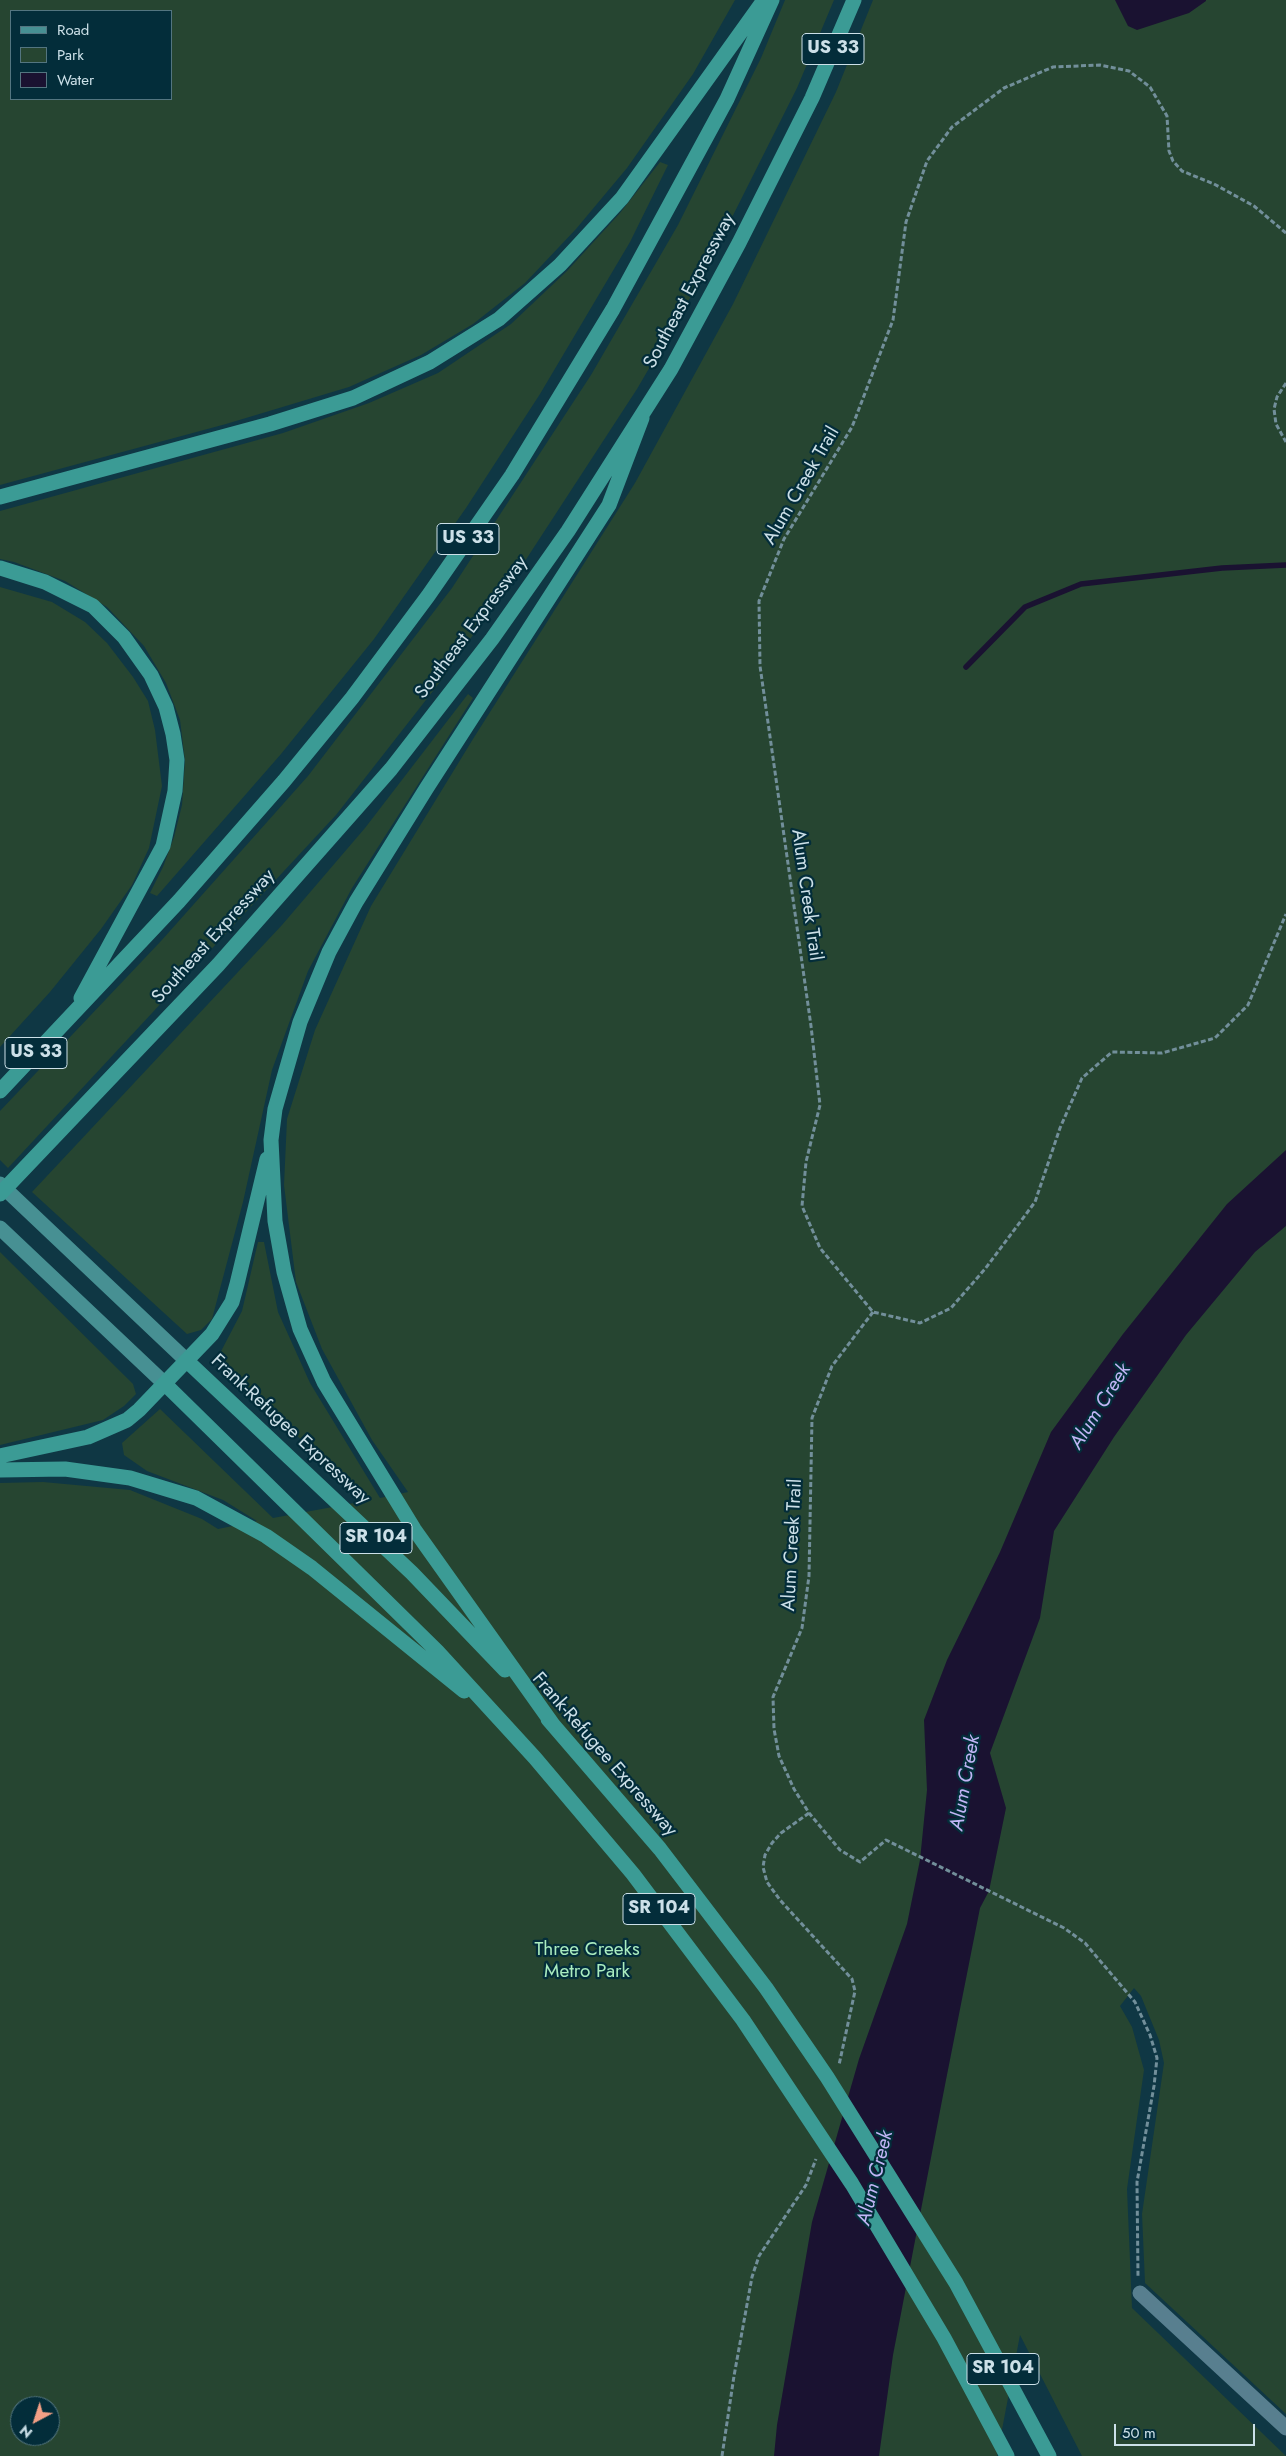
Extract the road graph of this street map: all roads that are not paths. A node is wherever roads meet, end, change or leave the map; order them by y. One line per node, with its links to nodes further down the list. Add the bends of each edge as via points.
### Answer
1 (764, 0): 5 (highway, via 622,198 560,265 499,320 430,362 353,398)
2 (772, 0): 7 (highway, US 33, via 727,99 613,309 512,475 352,698 179,901)
3 (854, 0): 4 (highway, Southeast Expressway / US 33, via 812,98 739,243)
4 (642, 418): 9 (highway, via 609,505 426,789 329,952 300,1022 275,1109); 11 (highway, Southeast Expressway / US 33, via 492,639 391,769 218,965)
5 (0, 498)
6 (0, 568): 7 (highway, via 45,582 93,606 124,637 151,675 166,707 173,734 177,760 175,791 162,846)
7 (72, 1016): 8 (highway, US 33)
8 (0, 1091)
9 (271, 1140): 13 (highway, via 232,1302 219,1326); 18 (highway, via 275,1221 284,1272 300,1329 324,1382 414,1529)
10 (0, 1184): 13 (main road, Frank-Refugee Expressway / SR 104)
11 (0, 1194)
12 (0, 1228): 14 (main road, SR 104)
13 (187, 1361): 14 (highway); 18 (highway, Frank-Refugee Expressway / SR 104, via 412,1573)
14 (165, 1384): 15 (highway, via 139,1410 112,1428); 17 (highway, SR 104, via 437,1651)
15 (0, 1456)
16 (0, 1470): 17 (highway, via 65,1469 130,1478 196,1498 266,1536 312,1568)
17 (500, 1720): 21 (highway, SR 104, via 633,1874 743,2020 804,2109 900,2261)
18 (554, 1726): 22 (highway, Frank-Refugee Expressway / SR 104, via 660,1849 766,1988 827,2077 956,2282)
19 (1140, 2293): 20 (street)
20 (1286, 2428)
21 (1007, 2456)
22 (1049, 2456)

